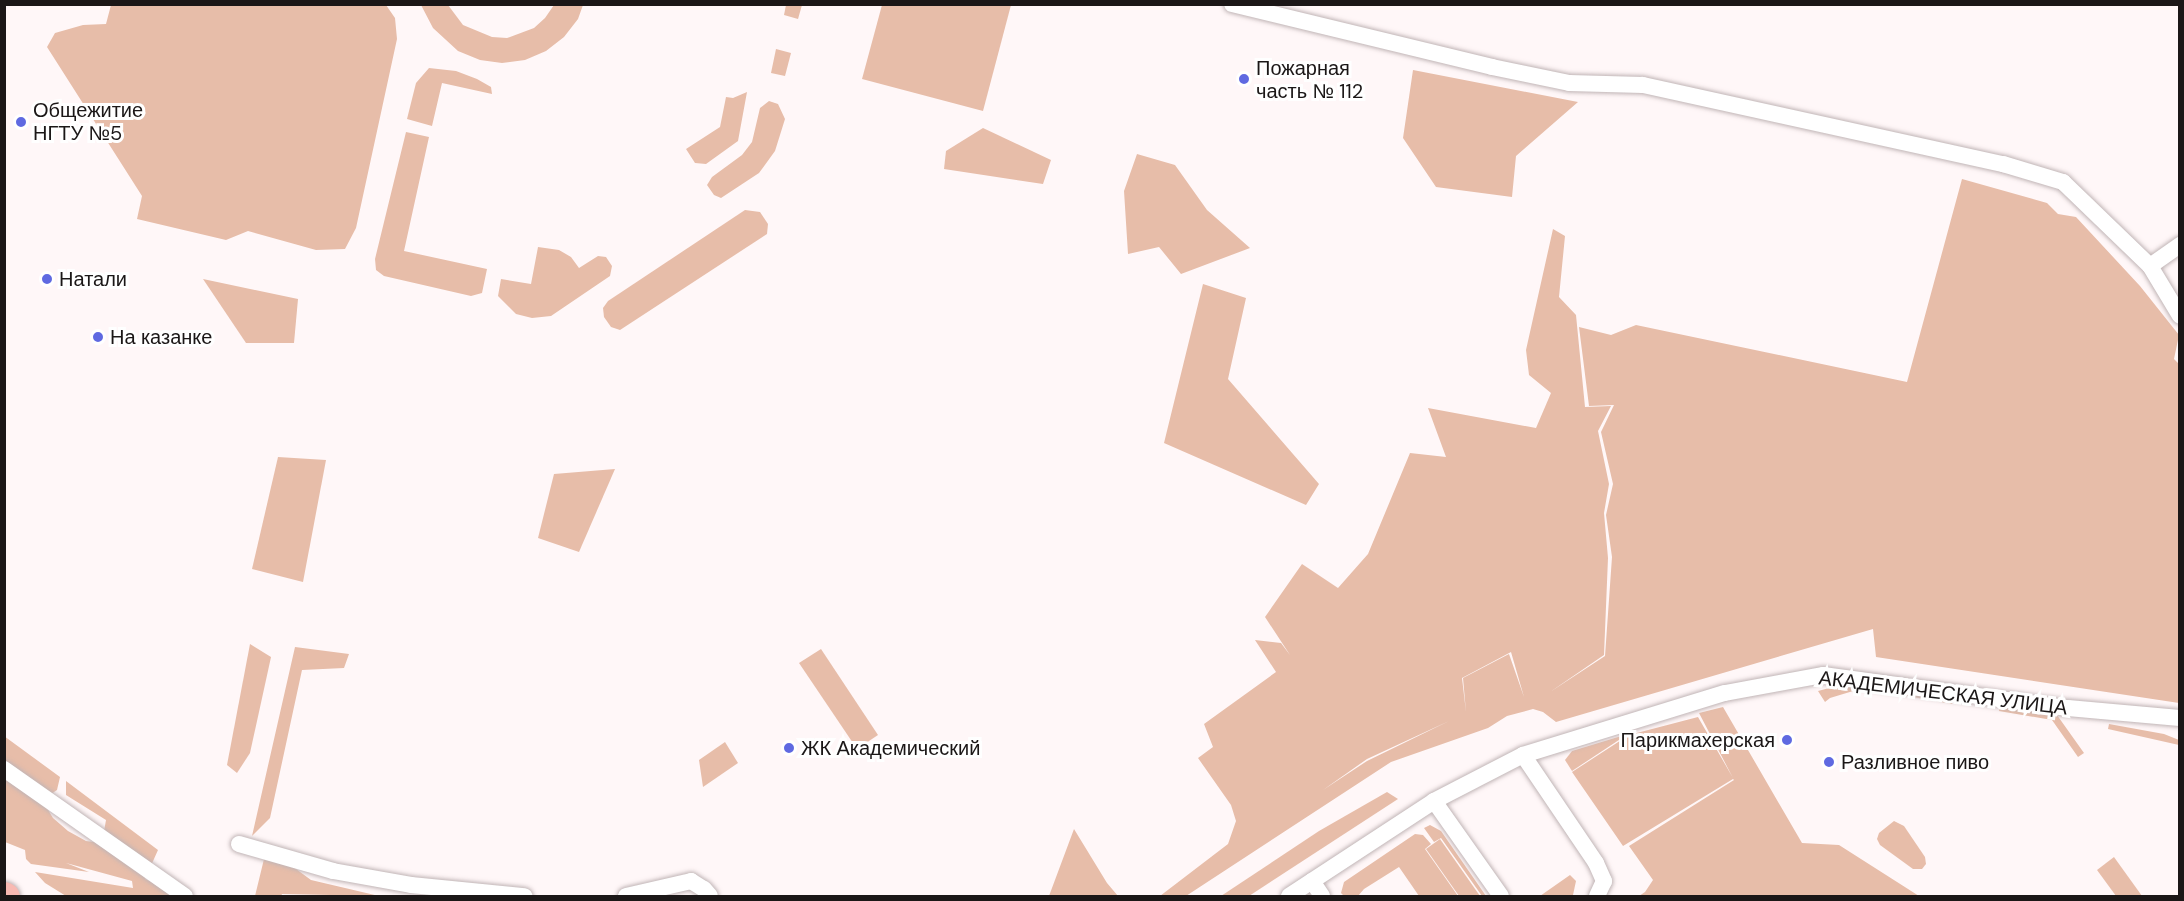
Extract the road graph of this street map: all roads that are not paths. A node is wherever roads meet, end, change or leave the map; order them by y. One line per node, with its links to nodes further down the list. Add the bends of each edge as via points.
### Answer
1 (1232, 4): 3 (street, via 1569,83 1642,85 2003,164 2063,182)
2 (2180, 245): 3 (street)
3 (2150, 266): 4 (street)
4 (2180, 316)
5 (2180, 718): 6 (street, АКАДЕМИЧЕСКАЯ УЛИЦА, via 2068,708 1823,675 1725,693)
6 (1523, 755): 8 (street, АКАДЕМИЧЕСКАЯ УЛИЦА); 18 (street, via 1596,863 1604,882)
7 (4, 770): 11 (street)
8 (1434, 801): 10 (street, АКАДЕМИЧЕСКАЯ УЛИЦА); 17 (street)
9 (239, 844): 12 (street, via 356,875)
10 (1312, 881): 15 (street, АКАДЕМИЧЕСКАЯ УЛИЦА); 16 (street)
11 (185, 897)
12 (524, 897)
13 (626, 897): 14 (street, via 691,881)
14 (710, 897)
15 (1288, 897)
16 (1322, 897)
17 (1501, 897)
18 (1597, 897)

